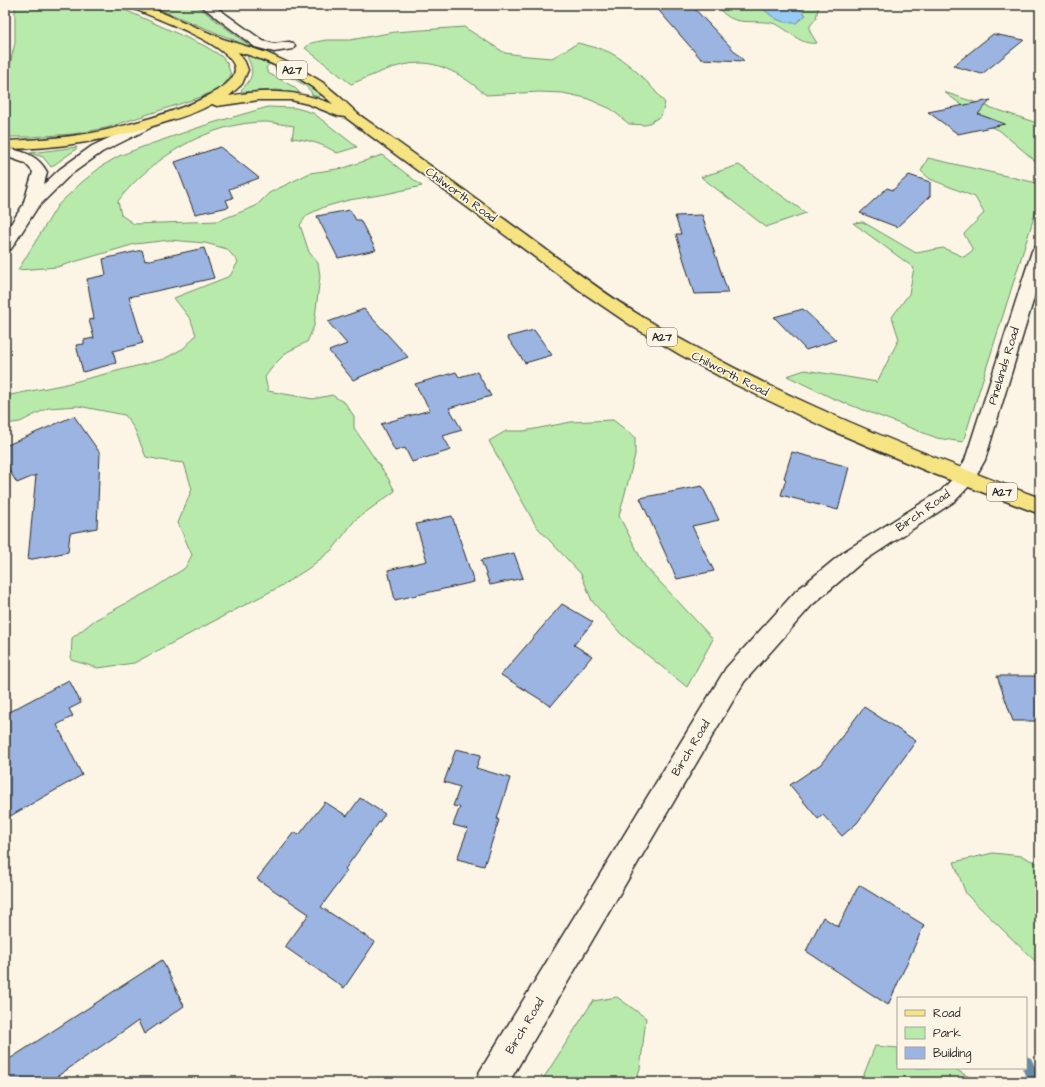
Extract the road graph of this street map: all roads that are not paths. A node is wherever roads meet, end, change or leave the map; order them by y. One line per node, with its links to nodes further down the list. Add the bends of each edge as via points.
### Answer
1 (134, 5): 5 (main road, A27)
2 (206, 5): 4 (street)
3 (263, 34): 4 (street)
4 (250, 38): 6 (street, via 269,47)
5 (219, 42): 7 (main road, A27, via 236,58 242,71 241,79 227,92); 8 (main road, Chilworth Road / A27, via 255,52 298,72 328,93)
6 (288, 46)
7 (199, 106): 8 (main road, Chilworth Road / A27, via 243,97 281,96 302,98); 9 (main road, A27)
8 (353, 117): 16 (main road, Chilworth Road / A27, via 581,284 682,349 826,422)
9 (145, 125): 11 (main road, A27); 13 (street, via 79,161)
10 (5, 145): 11 (main road, A27)
11 (26, 151): 12 (street); 13 (street, via 40,172)
12 (5, 152)
13 (31, 205): 14 (street)
14 (5, 246)
15 (1040, 251): 16 (street, Pinelands Road, via 975,460)
16 (965, 478): 17 (main road, Chilworth Road / A27); 18 (street, Birch Road, via 948,496 853,557 804,598 735,675)
17 (1040, 506)
18 (491, 1082)

